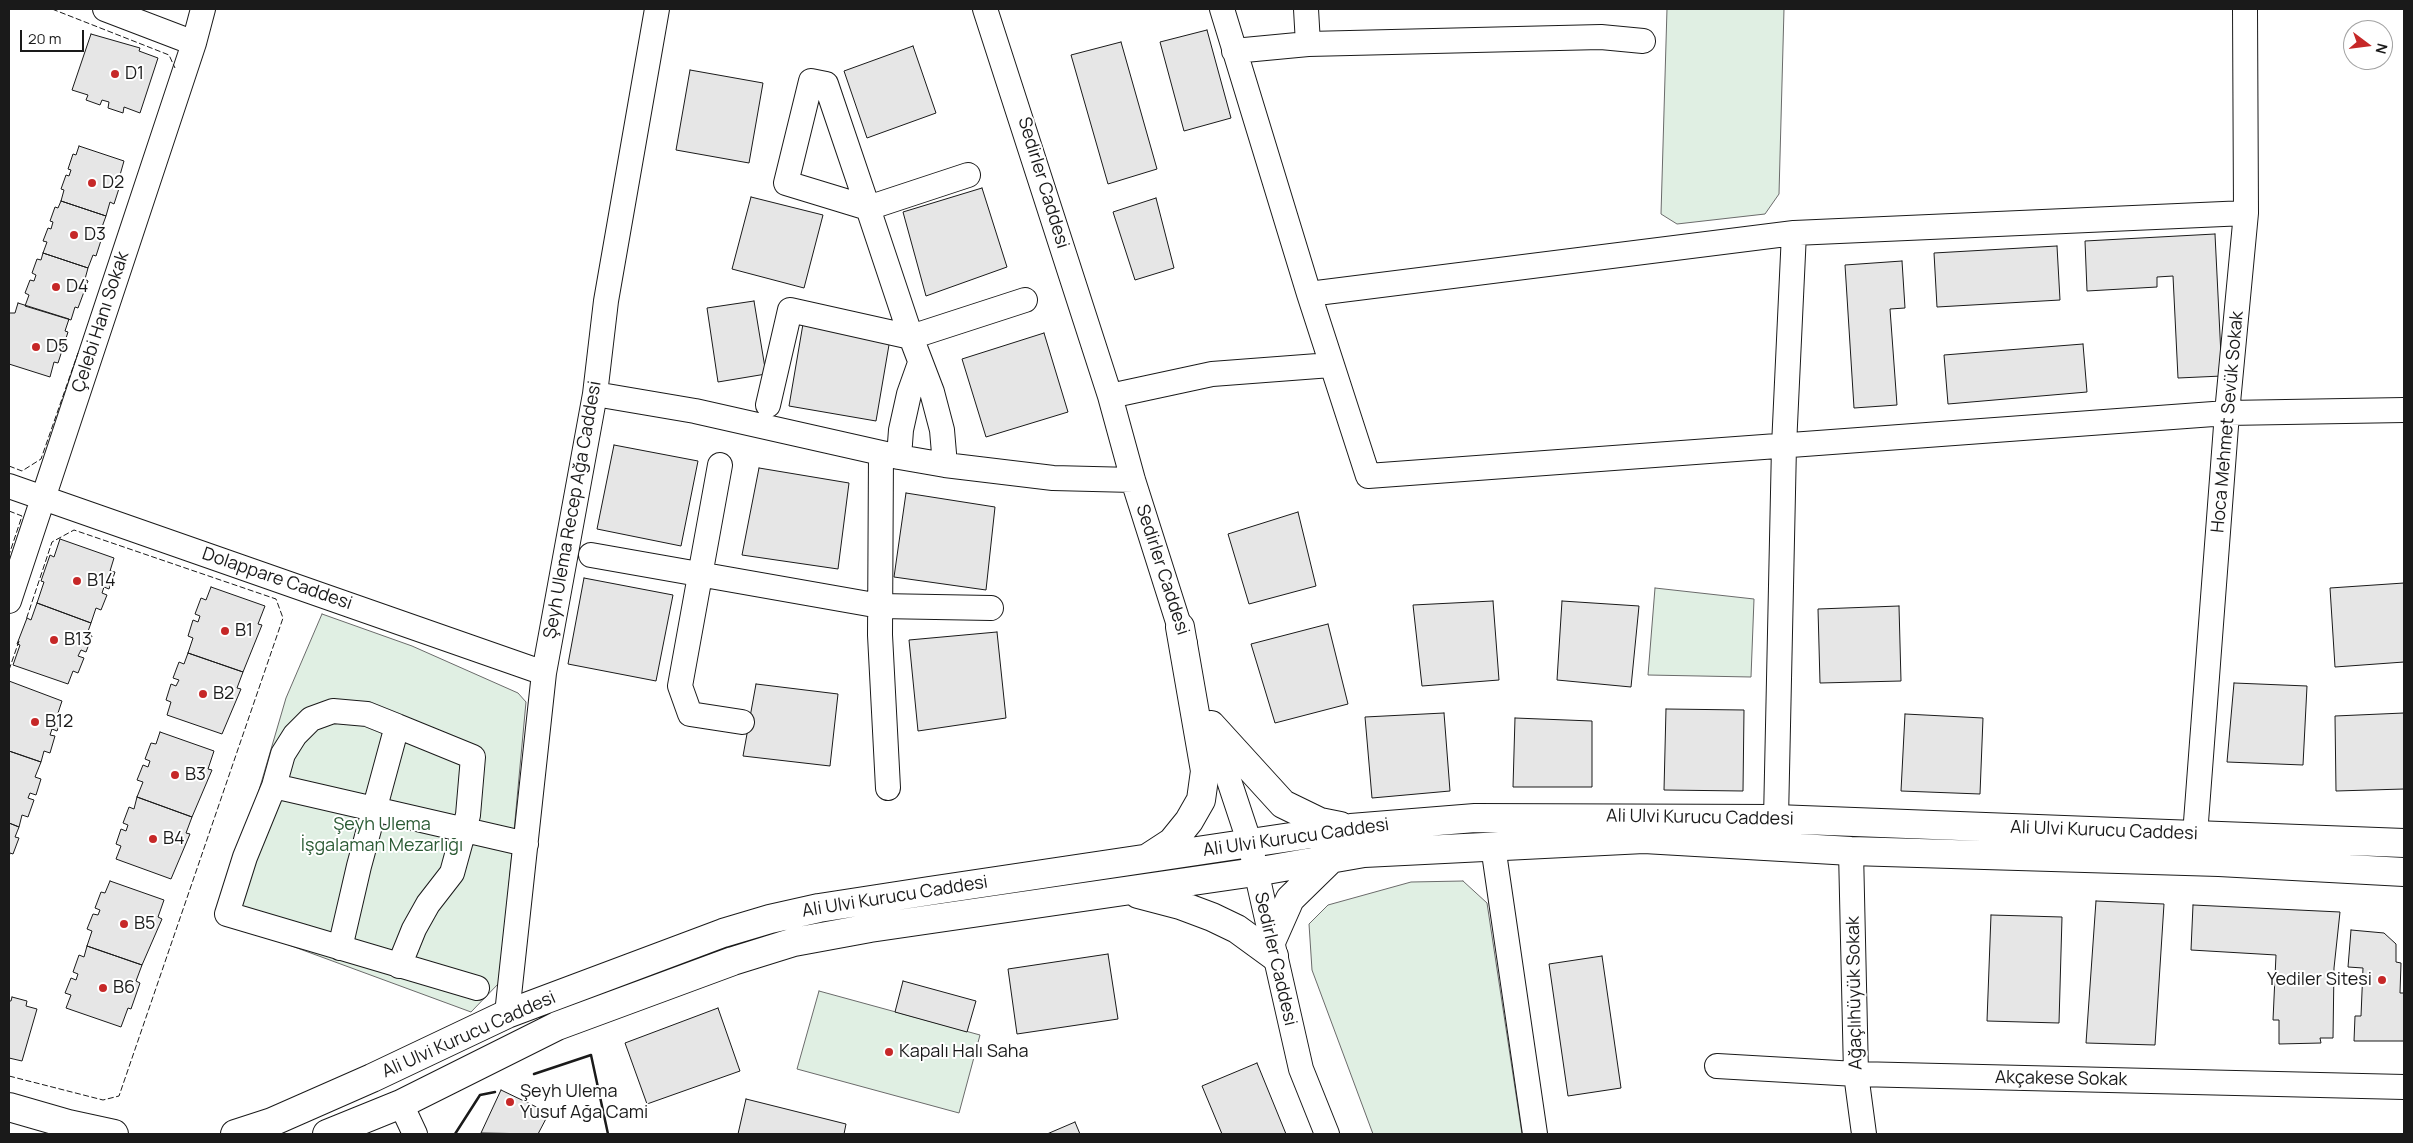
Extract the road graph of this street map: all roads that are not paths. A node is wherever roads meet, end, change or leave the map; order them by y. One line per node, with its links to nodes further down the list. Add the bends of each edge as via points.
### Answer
1 (105, 9): 9 (street)
2 (203, 9): 9 (street, Çelebi Hanı Sokak)
3 (657, 9): 21 (street, Şeyh Ulema Recep Ağa Caddesi, via 606,301)
4 (986, 9): 22 (street, Sedirler Caddesi)
5 (1222, 9): 11 (street)
6 (1306, 9): 10 (street)
7 (2245, 9): 14 (street, Hoca Mehmet Sevük Sokak)
8 (1643, 41): 10 (street, via 1601,37)
9 (194, 43): 32 (street, Çelebi Hanı Sokak)
10 (1308, 44): 11 (street)
11 (1234, 51): 16 (street)
12 (968, 175): 13 (street)
13 (868, 208): 13 (street, via 786,183 810,82 826,84); 18 (street)
14 (2246, 213): 15 (street); 25 (street, Hoca Mehmet Sevük Sokak)
15 (1794, 233): 16 (street); 26 (street)
16 (1309, 294): 20 (street)
17 (1025, 300): 18 (street)
18 (911, 337): 19 (street); 23 (street, via 790,310)
19 (920, 363): 27 (street, via 908,394 901,430); 29 (street, via 942,430)
20 (1331, 365): 22 (street, via 1212,374); 26 (street, via 1368,476)
21 (595, 394): 27 (street, via 695,411); 39 (street, Şeyh Ulema Recep Ağa Caddesi)
22 (1110, 396): 30 (street, Sedirler Caddesi)
23 (768, 405)
24 (2404, 410): 25 (street)
25 (2228, 413): 26 (street); 49 (street, Hoca Mehmet Sevük Sokak)
26 (1784, 446): 46 (street)
27 (890, 455): 29 (street); 36 (street)
28 (720, 464): 34 (street)
29 (945, 465): 30 (street, via 1053,478)
30 (1133, 480): 38 (street, Sedirler Caddesi)
31 (9, 486): 32 (street, Dolappare Caddesi)
32 (43, 497): 35 (street, Çelebi Hanı Sokak); 39 (street, Dolappare Caddesi)
33 (591, 556): 34 (street)
34 (700, 575): 36 (street); 40 (street, via 680,686 690,714)
35 (9, 601)
36 (880, 606): 37 (street); 44 (street)
37 (991, 608)
38 (1180, 627): 41 (street, Sedirler Caddesi); 55 (main road, via 1205,771 1201,800 1172,842)
39 (544, 673): 51 (street, Şeyh Ulema Recep Ağa Caddesi)
40 (742, 722)
41 (1211, 725): 47 (main road, via 1282,804 1320,822); 52 (street, Sedirler Caddesi)
42 (397, 726): 43 (street, via 367,714 333,711 311,719 283,754); 45 (street); 48 (street, via 473,757)
43 (274, 786): 45 (street); 60 (street, via 245,857 227,914)
44 (888, 788)
45 (374, 809): 48 (street); 60 (street)
46 (1776, 818): 47 (main road, Ali Ulvi Kurucu Caddesi, via 1475,818); 49 (main road, Ali Ulvi Kurucu Caddesi)
47 (1351, 828): 52 (main road, Ali Ulvi Kurucu Caddesi)
48 (465, 831): 51 (street); 62 (street, via 452,873 428,904)
49 (2195, 835): 50 (main road, Ali Ulvi Kurucu Caddesi)
50 (2397, 837)
51 (526, 844): 64 (street, Şeyh Ulema Recep Ağa Caddesi)
52 (1250, 844): 55 (main road, Ali Ulvi Kurucu Caddesi); 57 (street, Sedirler Caddesi)
53 (1493, 846): 54 (main road, Ali Ulvi Kurucu Caddesi, via 1644,840); 56 (main road, Ali Ulvi Kurucu Caddesi, via 1364,853); 75 (street)
54 (1851, 851): 58 (main road, Ali Ulvi Kurucu Caddesi, via 2218,862); 66 (street, Ağaçlıhüyük Sokak)
55 (1147, 859): 64 (main road, Ali Ulvi Kurucu Caddesi, via 865,901 770,919)
56 (1331, 859): 57 (main road, Ali Ulvi Kurucu Caddesi); 61 (main road, via 1290,899)
57 (1256, 872): 59 (main road, Ali Ulvi Kurucu Caddesi); 61 (street, Sedirler Caddesi)
58 (2404, 872)
59 (1125, 891): 61 (main road, via 1212,917); 68 (main road, Ali Ulvi Kurucu Caddesi, via 794,942 557,1026)
60 (340, 948): 62 (street)
61 (1273, 949): 74 (street, Sedirler Caddesi, via 1301,1069)
62 (399, 966): 63 (street)
63 (477, 988)
64 (507, 1014): 71 (main road, Ali Ulvi Kurucu Caddesi, via 372,1078 272,1122)
65 (1717, 1066): 66 (street, Akçakese Sokak)
66 (1856, 1074): 67 (street, Akçakese Sokak); 76 (street, Ağaçlıhüyük Sokak)
67 (2404, 1087)
68 (401, 1104): 72 (main road, Ali Ulvi Kurucu Caddesi); 73 (street)
69 (9, 1107): 70 (main road)
70 (114, 1134)
71 (235, 1134)
72 (327, 1134)
73 (415, 1134)
74 (1327, 1134)
75 (1535, 1134)
76 (1864, 1134)

